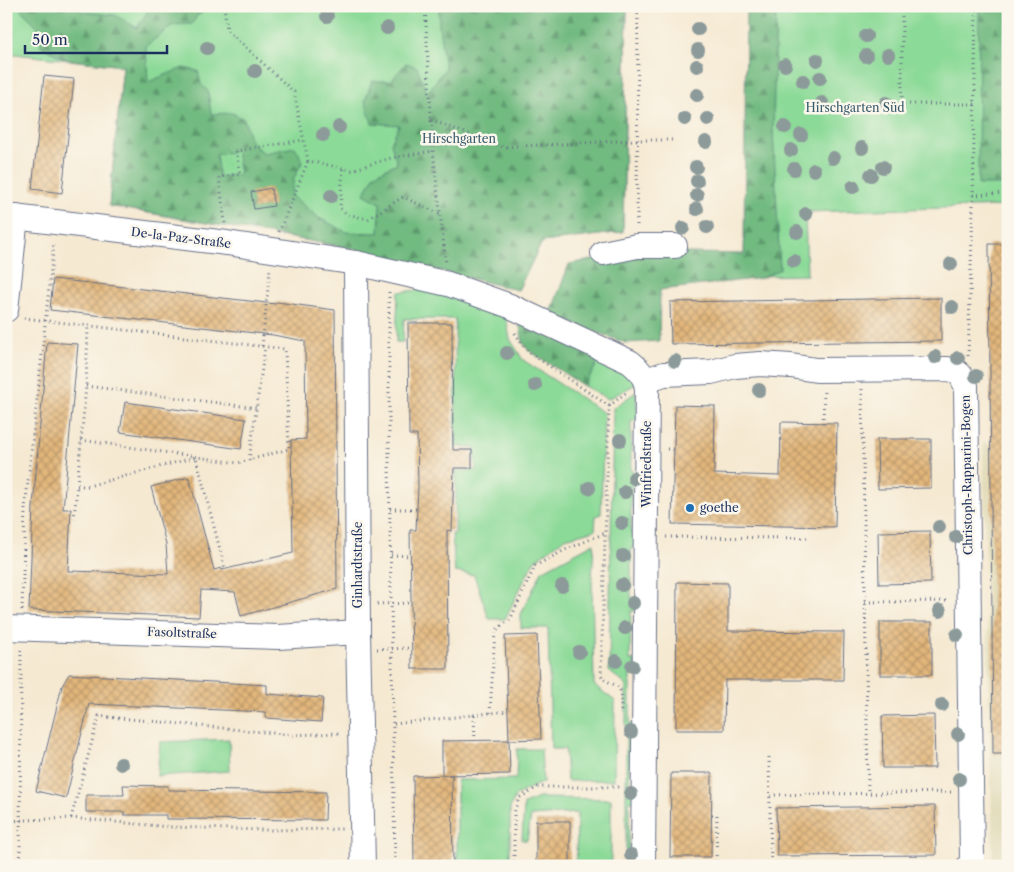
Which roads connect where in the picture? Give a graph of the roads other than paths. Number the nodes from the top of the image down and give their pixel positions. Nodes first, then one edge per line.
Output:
1 (11, 216) edge
2 (675, 246) dead end
3 (603, 253) dead end
4 (356, 263) junction
5 (13, 313) edge
6 (646, 380) junction
7 (14, 628) edge
8 (358, 632) junction
9 (363, 866) edge
10 (643, 866) edge
11 (969, 866) edge

1 - 4 street, De-la-Paz-Straße
1 - 5 street
2 - 3 street
4 - 6 street
4 - 8 street, Ginhardtstraße
6 - 10 street, Winfriedstraße
6 - 11 street, Christoph-Rapparini-Bogen
7 - 8 street, Fasoltstraße
8 - 9 street, Ginhardtstraße

